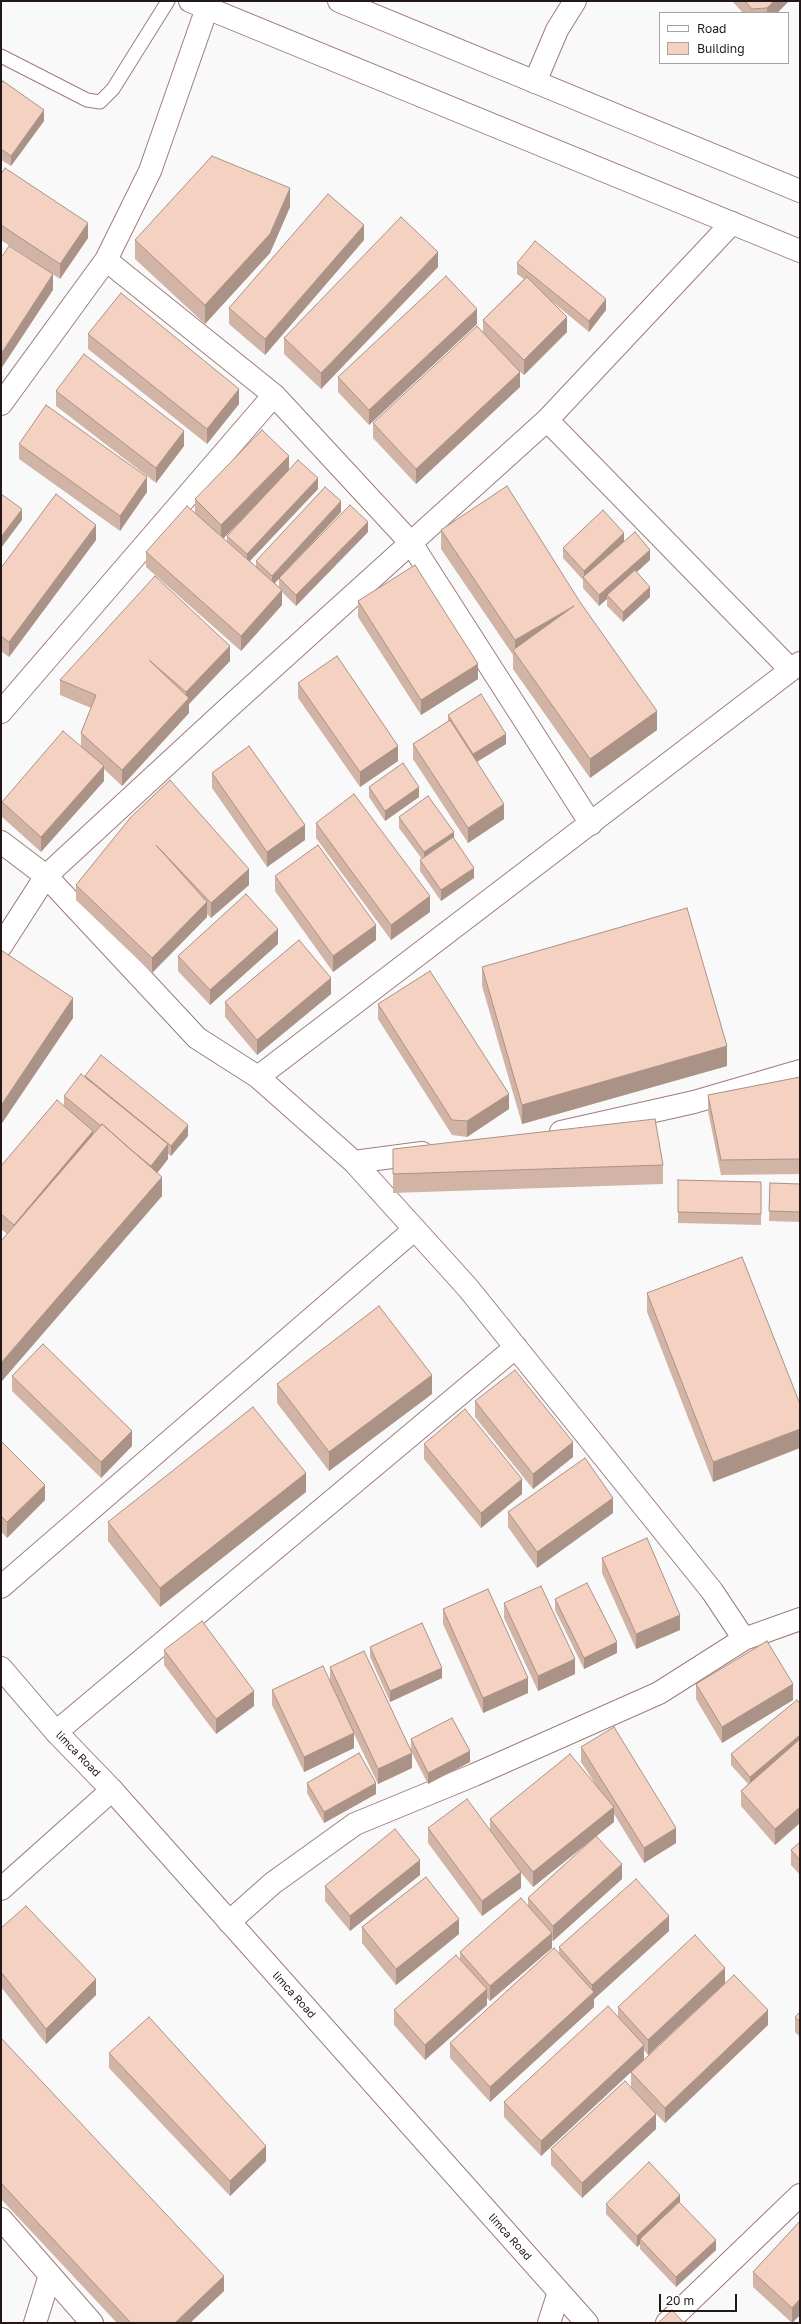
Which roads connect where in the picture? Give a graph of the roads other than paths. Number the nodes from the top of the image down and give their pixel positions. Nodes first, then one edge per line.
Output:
1 (168, 1) edge
2 (575, 1) edge
3 (344, 2) edge
4 (198, 5) edge
5 (1, 56) edge
6 (535, 82) junction
7 (800, 191) edge
8 (732, 223) junction
9 (800, 251) edge
10 (106, 260) junction
11 (274, 395) junction
12 (1, 404) edge
13 (547, 420) junction
14 (411, 543) junction
15 (796, 666) edge
16 (1, 712) edge
17 (591, 824) junction
18 (1, 842) edge
19 (46, 876) junction
20 (1, 946) edge
21 (800, 1071) edge
22 (258, 1077) junction
23 (545, 1136) edge
24 (446, 1150) edge
25 (354, 1162) junction
26 (415, 1229) junction
27 (516, 1347) junction
28 (1, 1587) edge
29 (800, 1619) edge
30 (744, 1639) junction
31 (1, 1668) edge
32 (56, 1732) junction
33 (112, 1790) junction
34 (1, 1889) edge
35 (229, 1922) junction
36 (800, 2195) edge
37 (1, 2219) edge
38 (50, 2275) junction
39 (559, 2292) junction
40 (35, 2323) edge
41 (92, 2323) edge
42 (549, 2323) edge
43 (587, 2323) edge
44 (667, 2323) edge

1 - 5 lane
2 - 6 main road
3 - 6 main road
4 - 8 main road
4 - 10 main road
6 - 7 main road
8 - 9 main road
8 - 13 main road
10 - 11 main road
10 - 12 main road
11 - 14 main road
11 - 16 main road
13 - 14 main road
13 - 15 main road
14 - 17 main road
14 - 19 main road
15 - 17 main road
17 - 22 main road
18 - 19 main road
19 - 20 main road
19 - 22 main road
21 - 23 main road
22 - 25 main road
24 - 25 main road
25 - 26 main road
26 - 27 main road
26 - 28 main road
27 - 30 main road
27 - 32 main road
29 - 30 main road
30 - 35 main road
31 - 32 main road, limca Road
32 - 33 main road, limca Road
33 - 34 main road
33 - 35 main road, limca Road
35 - 39 main road, limca Road
36 - 44 main road
37 - 38 main road
38 - 40 main road
38 - 41 main road
39 - 42 main road
39 - 43 main road, limca Road

